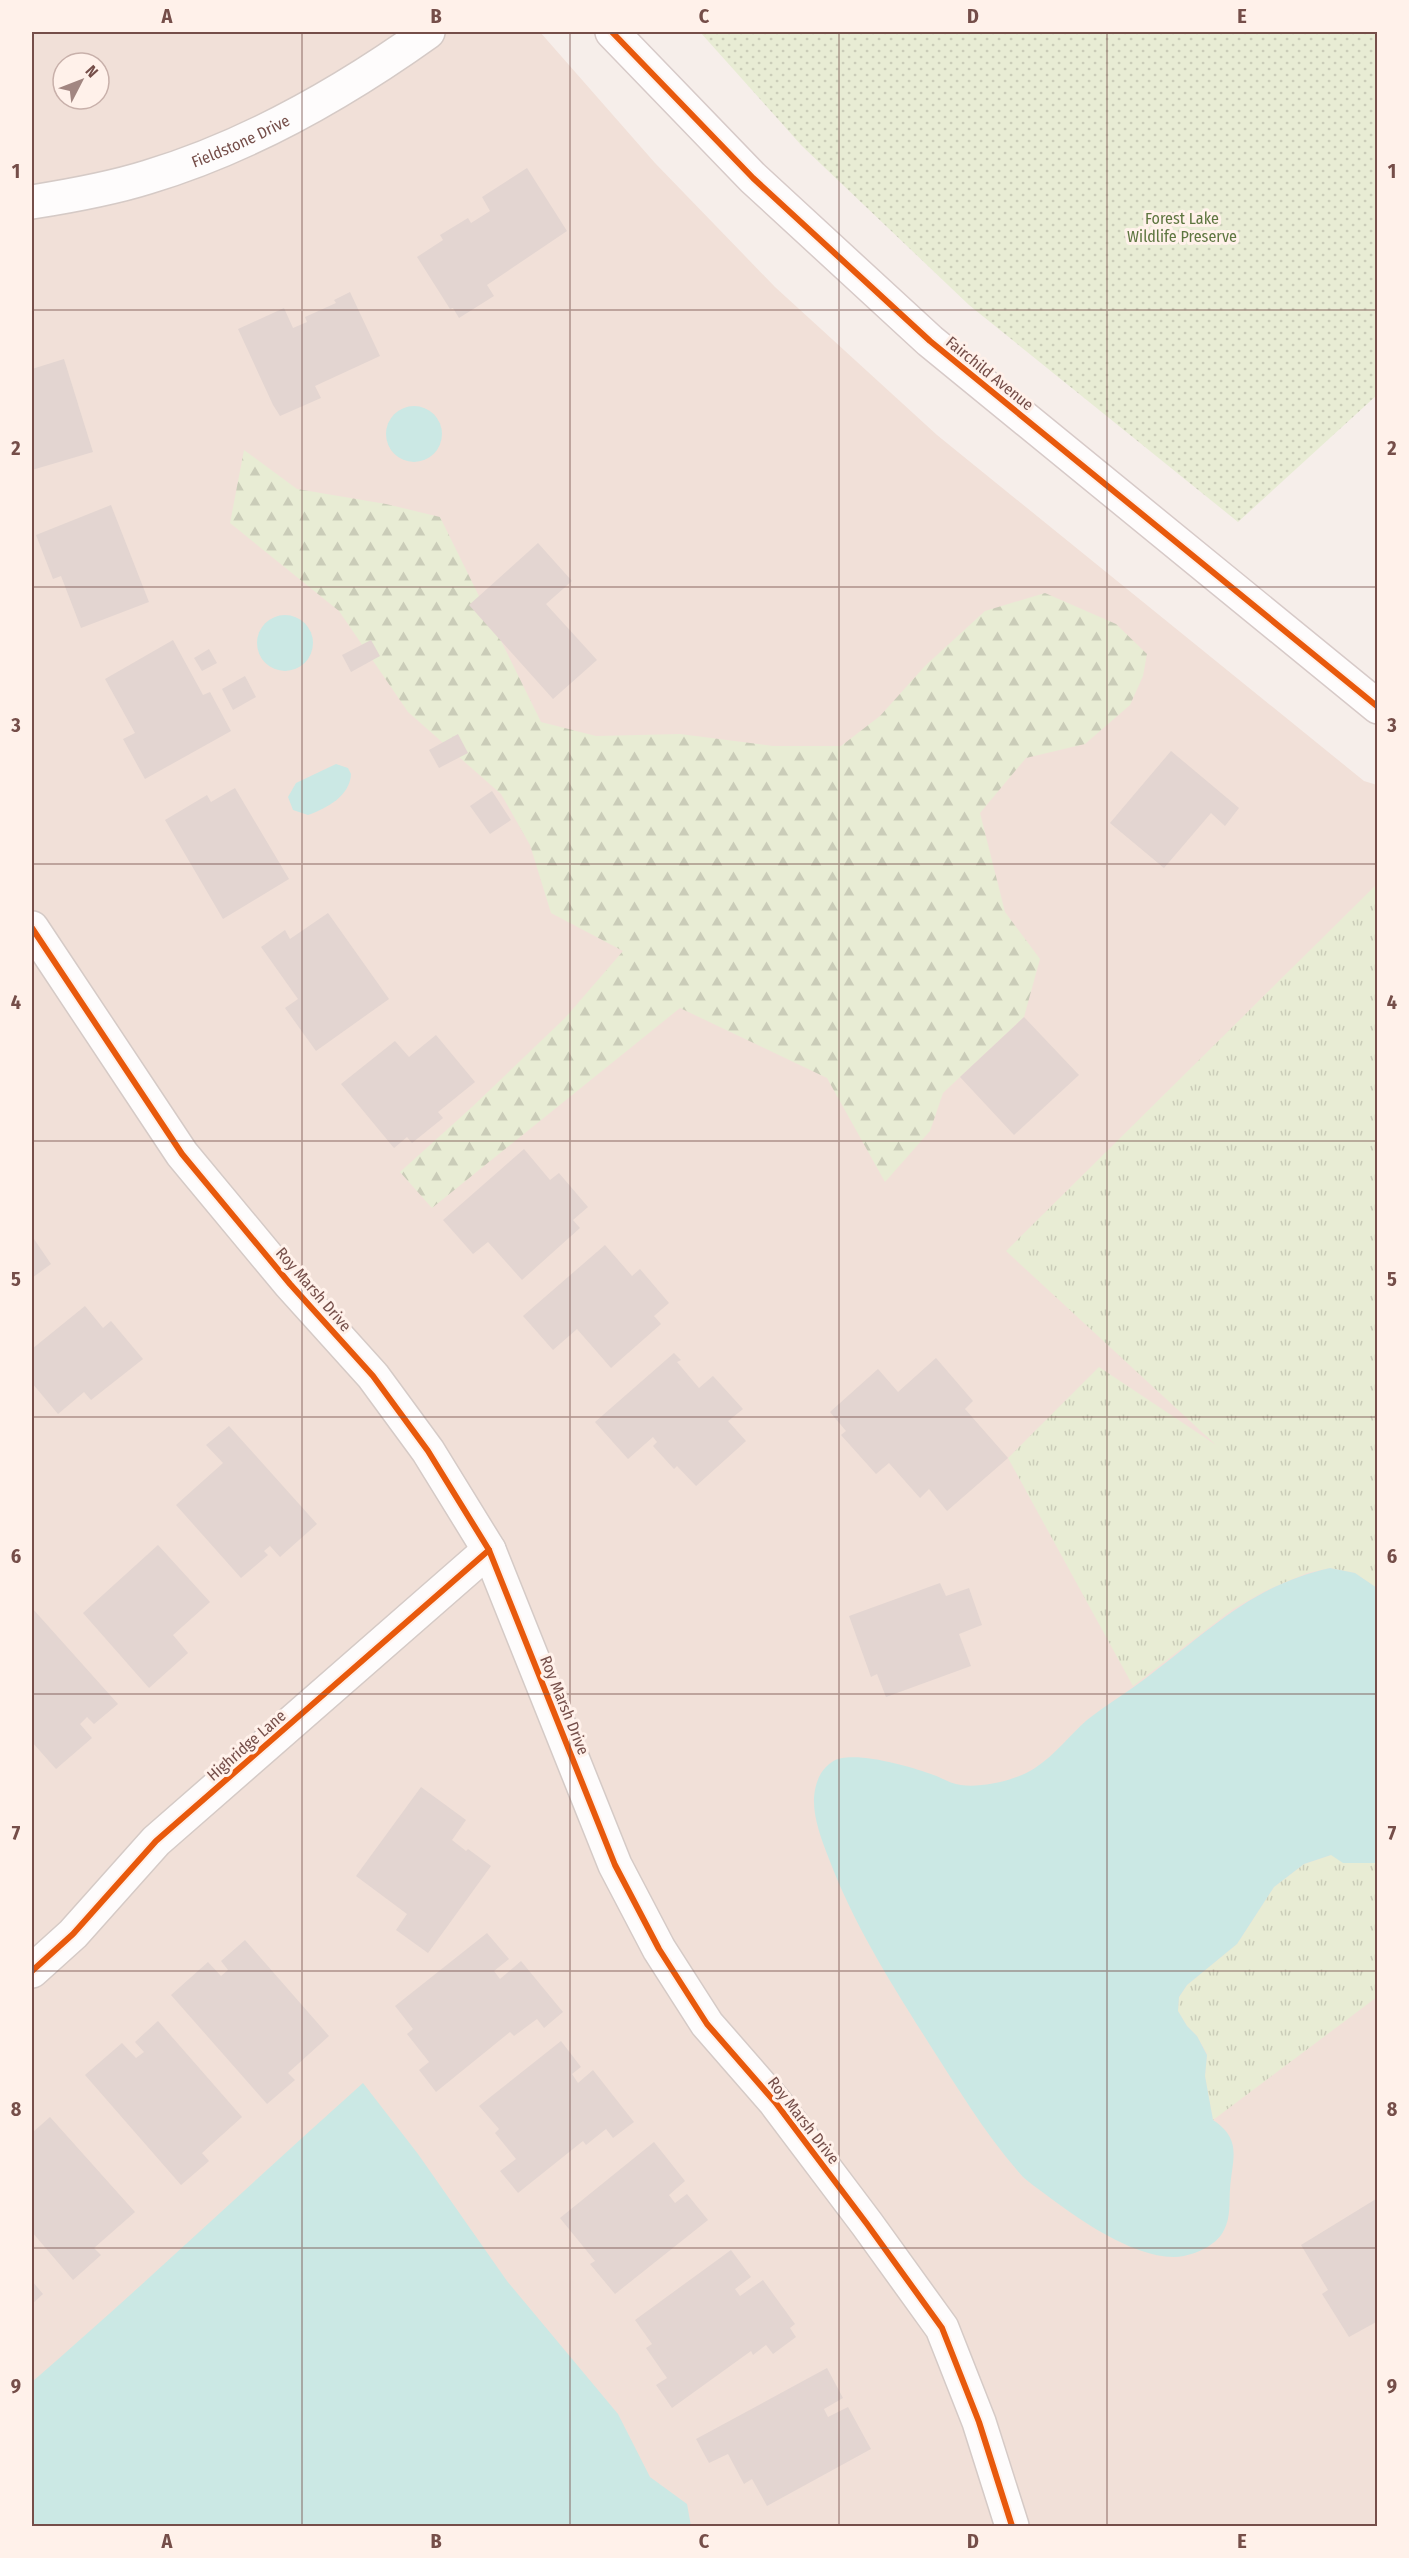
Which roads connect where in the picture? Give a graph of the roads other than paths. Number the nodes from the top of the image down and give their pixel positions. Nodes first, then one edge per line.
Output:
1 (428, 32) edge
2 (612, 32) edge
3 (32, 202) edge
4 (1377, 707) edge
5 (32, 928) edge
6 (489, 1550) junction
7 (32, 1971) edge
8 (1012, 2526) edge

1 - 3 street, Fieldstone Drive
2 - 4 street, Fairchild Avenue
5 - 6 street, Roy Marsh Drive
6 - 7 street, Highridge Lane
6 - 8 street, Roy Marsh Drive

